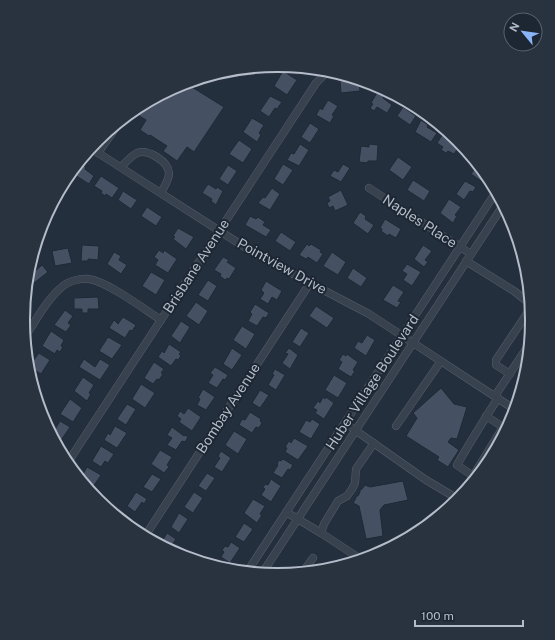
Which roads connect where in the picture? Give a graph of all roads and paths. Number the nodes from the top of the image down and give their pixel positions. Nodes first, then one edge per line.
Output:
1 (322, 77) edge
2 (96, 152) edge
3 (120, 167) junction
4 (369, 188) dead end
5 (161, 193) junction
6 (493, 197) edge
7 (499, 211) edge
8 (219, 231) junction
9 (460, 247) junction
10 (471, 254) junction
11 (466, 261) junction
12 (310, 283) junction
13 (524, 299) edge
14 (525, 316) edge
15 (161, 320) junction
16 (31, 329) edge
17 (402, 336) junction
18 (412, 342) junction
19 (523, 354) edge
20 (441, 361) junction
21 (510, 374) junction
22 (497, 397) junction
23 (510, 406) edge
24 (486, 416) junction
25 (345, 423) junction
26 (396, 426) dead end
27 (501, 426) edge
28 (355, 430) junction
29 (374, 443) junction
30 (71, 457) edge
31 (471, 475) edge
32 (452, 496) edge
33 (286, 512) junction
34 (297, 519) junction
35 (148, 531) edge
36 (321, 533) junction
37 (355, 555) edge
38 (313, 558) dead end
39 (308, 565) edge
40 (252, 566) edge
41 (266, 567) edge

1 - 8 street, Brisbane Avenue
2 - 3 street, Pointview Drive
3 - 5 street, Pointview Drive
3 - 5 street
4 - 9 street, Naples Place
5 - 8 street, Pointview Drive
6 - 9 street, Huber Village Boulevard
7 - 10 street, Huber Village Boulevard
8 - 12 street, Pointview Drive
8 - 15 street, Brisbane Avenue
9 - 10 street, Naples Place
9 - 17 street, Huber Village Boulevard
10 - 11 street, Huber Village Boulevard
11 - 13 street
11 - 18 street, Huber Village Boulevard
12 - 17 street, Pointview Drive
12 - 35 street, Bombay Avenue
14 - 21 street
15 - 16 street
15 - 30 street, Brisbane Avenue
17 - 18 street, Pointview Drive
17 - 25 street, Huber Village Boulevard
18 - 20 street, Pointview Drive
18 - 28 street, Huber Village Boulevard
19 - 21 street
20 - 22 street, Pointview Drive
20 - 26 street
21 - 22 street
22 - 23 street, Pointview Drive
22 - 24 street
24 - 27 street
24 - 31 street
25 - 28 street
25 - 33 street, Huber Village Boulevard
28 - 29 street
28 - 34 street, Huber Village Boulevard
29 - 32 street
29 - 36 street
33 - 34 street
33 - 40 street, Huber Village Boulevard
34 - 36 street
34 - 41 street, Huber Village Boulevard
36 - 37 street
38 - 39 street

